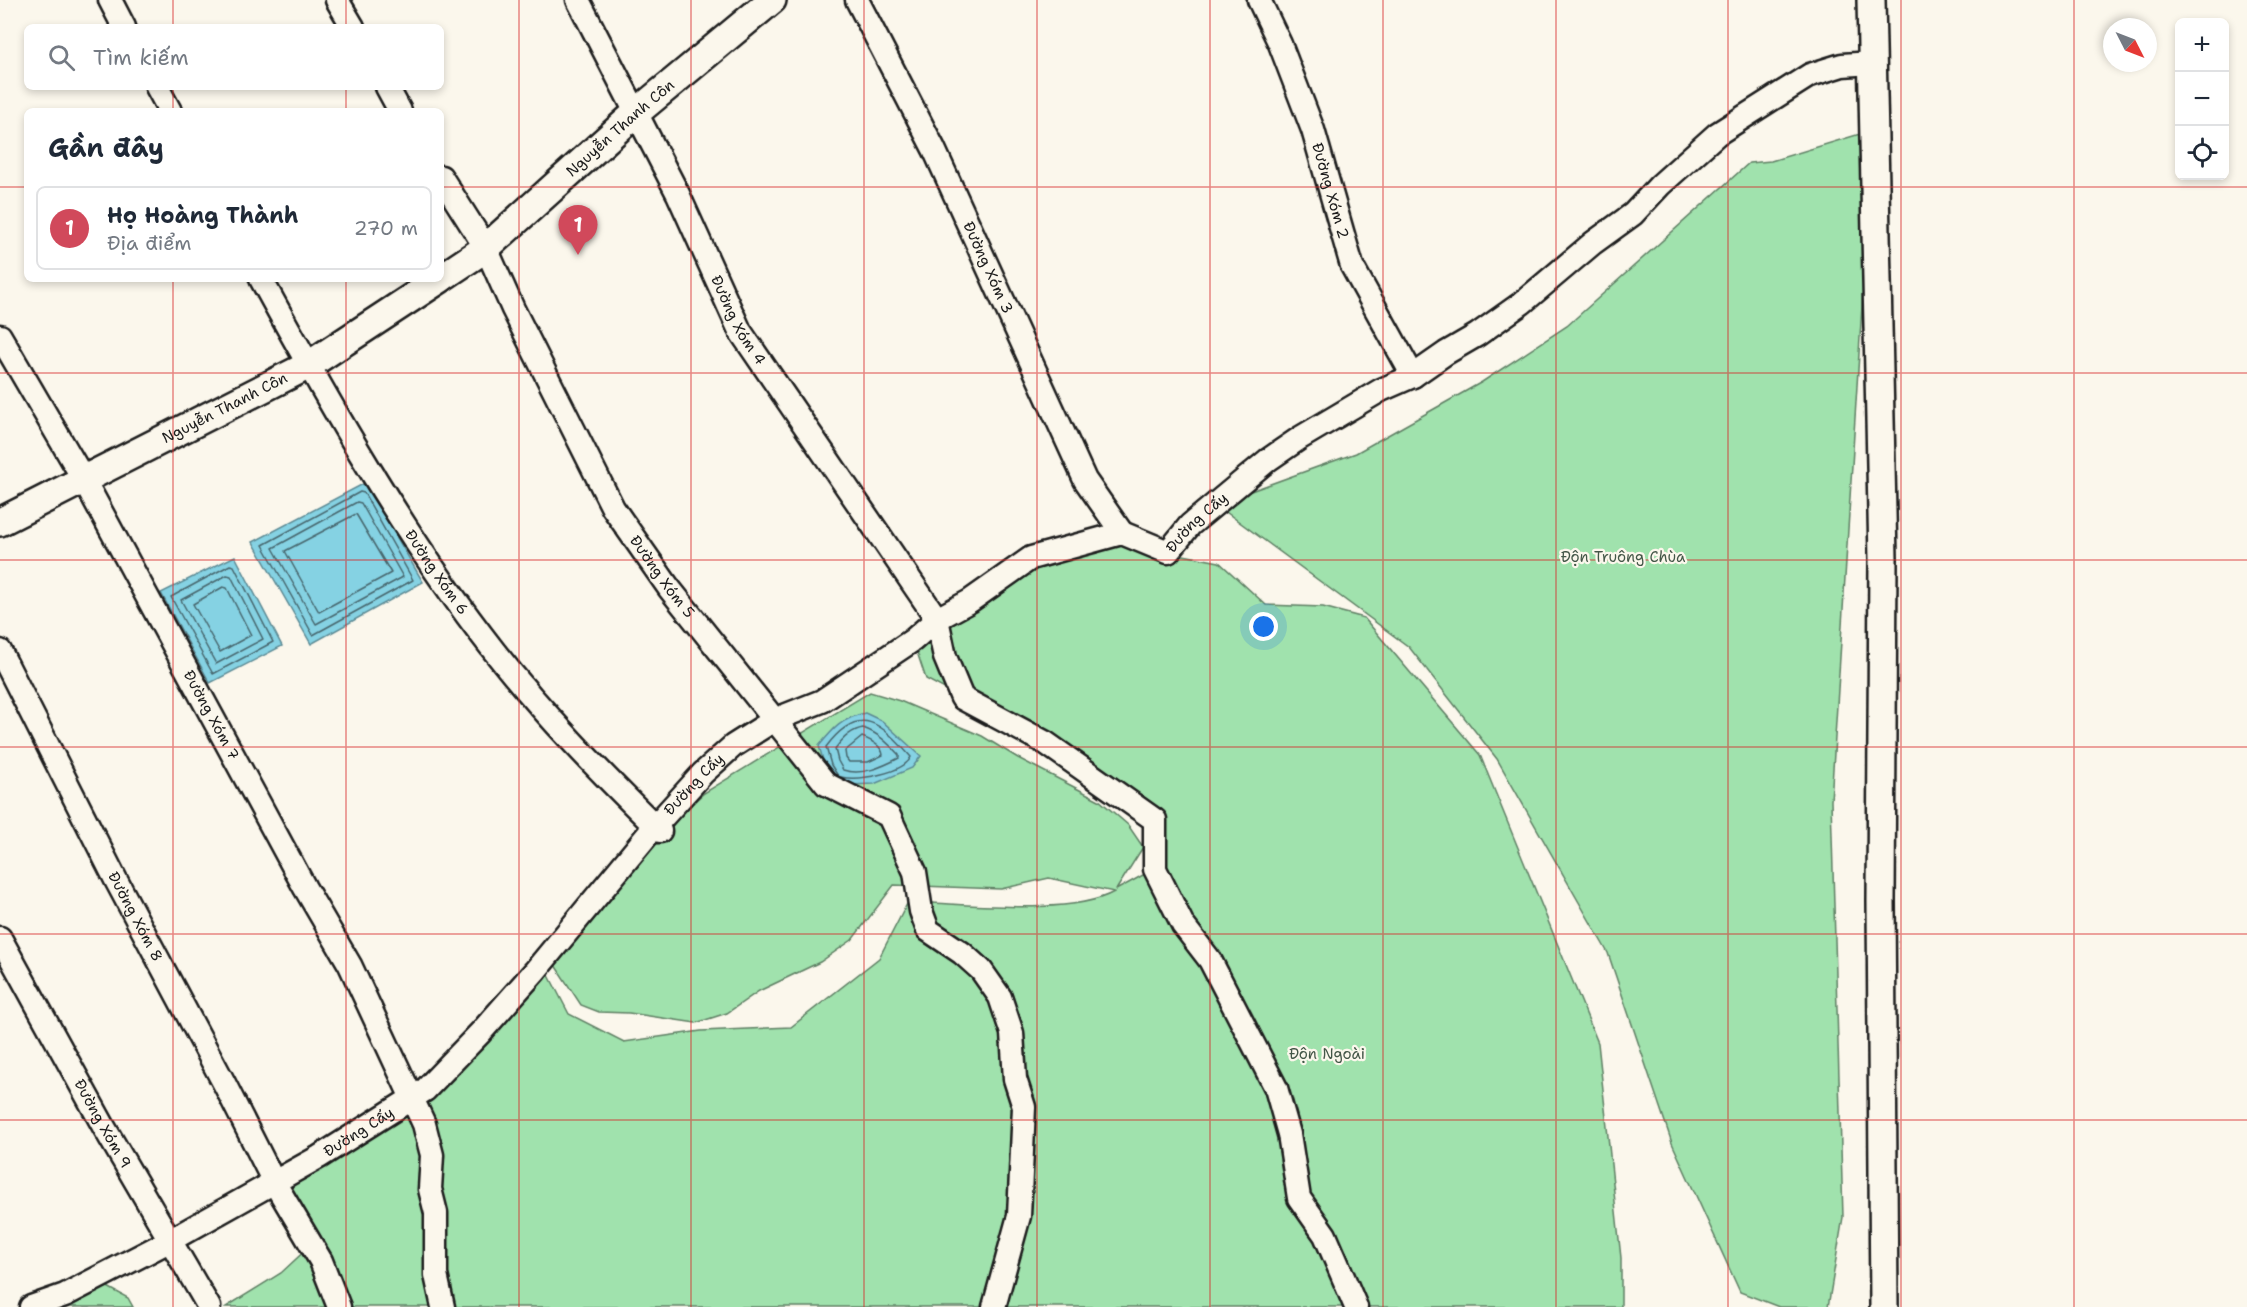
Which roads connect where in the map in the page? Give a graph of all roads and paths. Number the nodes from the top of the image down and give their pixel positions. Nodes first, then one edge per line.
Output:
1 (110, 0) edge
2 (337, 0) edge
3 (578, 0) edge
4 (772, 0) edge
5 (856, 0) edge
6 (1259, 0) edge
7 (1871, 0) edge
8 (122, 24) edge
9 (351, 24) edge
10 (1872, 63) junction
11 (159, 90) edge
12 (389, 90) edge
13 (168, 108) edge
14 (398, 108) edge
15 (637, 112) junction
16 (444, 182) edge
17 (486, 248) junction
18 (444, 276) edge
19 (263, 282) edge
20 (435, 282) edge
21 (0, 336) edge
22 (309, 365) junction
23 (1413, 375) junction
24 (84, 480) junction
25 (0, 522) edge
26 (1122, 533) junction
27 (937, 619) junction
28 (0, 651) edge
29 (774, 720) junction
30 (658, 829) junction
31 (0, 938) edge
32 (412, 1097) junction
33 (274, 1182) junction
34 (170, 1241) junction
35 (31, 1307) edge
36 (209, 1307) edge
37 (339, 1307) edge
38 (443, 1307) edge
39 (994, 1307) edge
40 (1356, 1307) edge
41 (1884, 1307) edge

1 - 8 street
2 - 9 street
3 - 15 street, Đường Xóm 4
4 - 15 street, Nguyễn Thanh Côn
5 - 26 street, Đường Xóm 3
6 - 23 street, Đường Xóm 2
7 - 10 street
10 - 23 street
10 - 41 street
11 - 13 street
12 - 14 street
15 - 17 street, Nguyễn Thanh Côn
15 - 27 street, Đường Xóm 4
16 - 17 street, Đường Xóm 5
17 - 18 street, Nguyễn Thanh Côn
17 - 29 street, Đường Xóm 5
19 - 22 street, Đường Xóm 6
20 - 22 street, Nguyễn Thanh Côn
21 - 24 street, Đường Xóm 7
22 - 24 street, Nguyễn Thanh Côn
22 - 30 street, Đường Xóm 6
23 - 26 street, Đường Cấy
24 - 25 street, Nguyễn Thanh Côn
24 - 32 street, Đường Xóm 7
26 - 27 street, Đường Cấy
27 - 29 street, Đường Cấy
27 - 40 street
28 - 33 street, Đường Xóm 8
29 - 30 street, Đường Cấy
29 - 39 street, Đường Xóm 5
30 - 32 street, Đường Cấy
31 - 34 street, Đường Xóm 9
32 - 33 street, Đường Cấy
32 - 38 street, Đường Xóm 7
33 - 34 street, Đường Cấy
33 - 37 street, Đường Xóm 8
34 - 35 street, Đường Cấy
34 - 36 street, Đường Xóm 9

